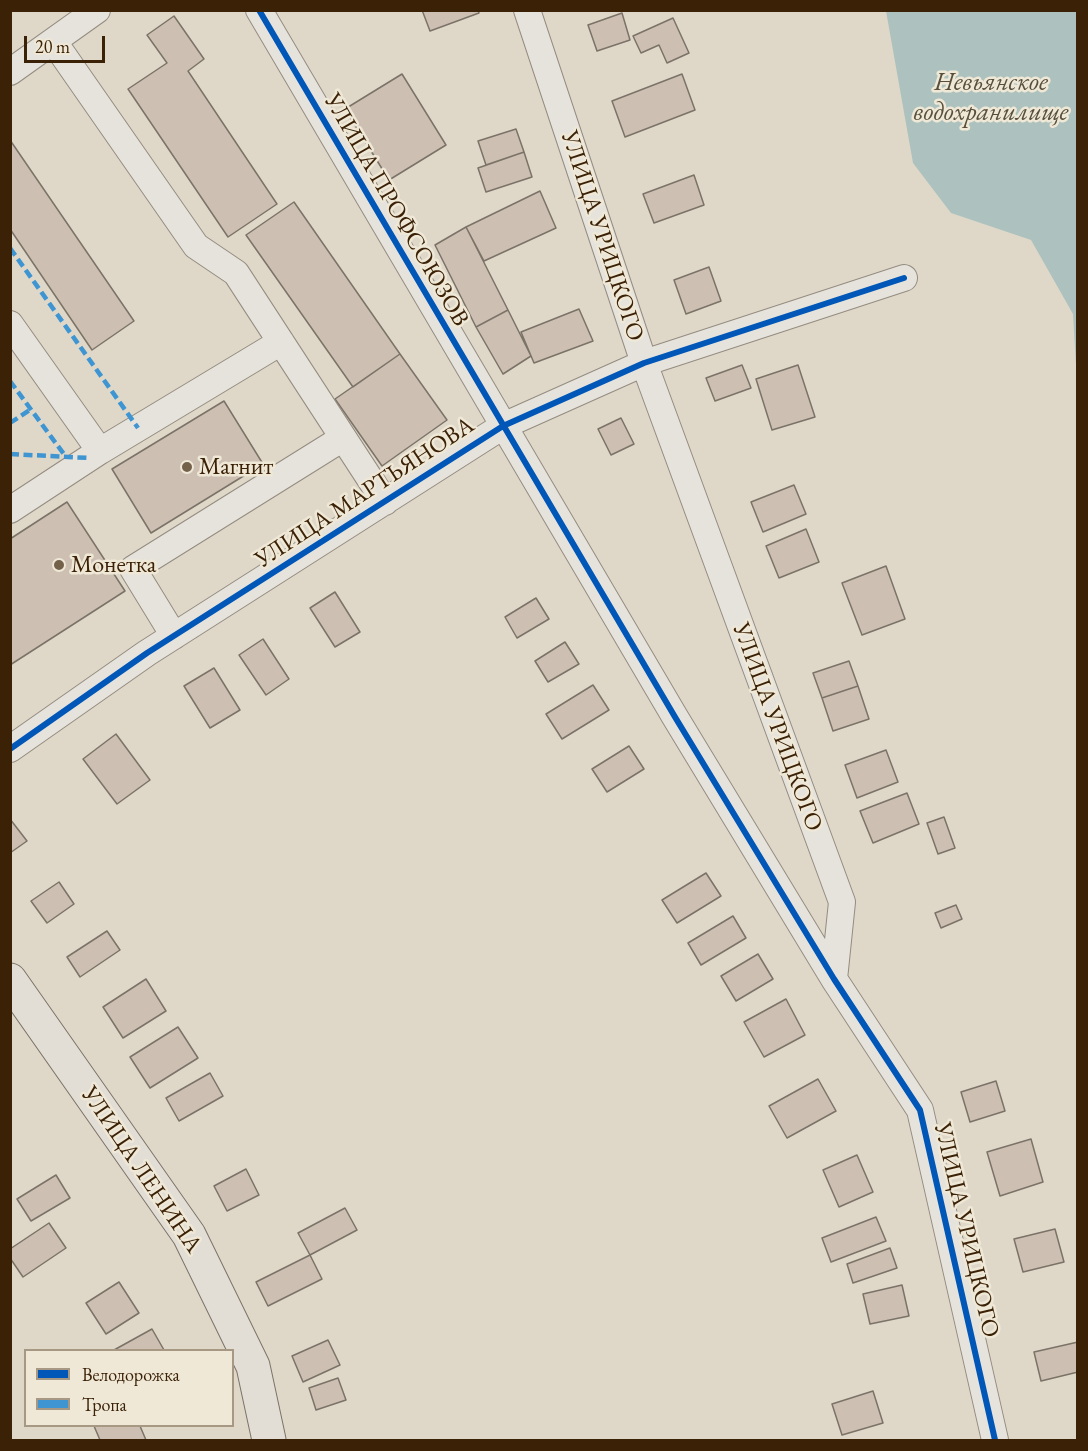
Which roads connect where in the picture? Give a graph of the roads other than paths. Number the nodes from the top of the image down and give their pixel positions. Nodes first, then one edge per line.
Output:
1 (97, 10) edge
2 (259, 10) edge
3 (527, 10) edge
4 (62, 27) edge
5 (10, 72) edge
6 (904, 278) dead end
7 (10, 324) edge
8 (281, 342) junction
9 (644, 363) junction
10 (503, 426) junction
11 (343, 438) junction
12 (100, 451) junction
13 (385, 502) junction
14 (10, 510) edge
15 (174, 636) junction
16 (10, 749) edge
17 (834, 979) junction
18 (10, 980) edge
19 (269, 1440) edge
20 (995, 1440) edge

1 - 4 street
2 - 10 street, УЛИЦА ПРОФСОЮЗОВ
3 - 9 street, УЛИЦА УРИЦКОГО
4 - 5 street
4 - 8 street
6 - 9 street, УЛИЦА МАРТЬЯНОВА
7 - 12 street
8 - 11 street
8 - 12 street
9 - 10 street, УЛИЦА МАРТЬЯНОВА
9 - 17 street, УЛИЦА УРИЦКОГО
10 - 13 street, УЛИЦА МАРТЬЯНОВА
10 - 17 street, УЛИЦА ПРОФСОЮЗОВ
11 - 13 street
11 - 15 street
12 - 14 street
13 - 15 street, УЛИЦА МАРТЬЯНОВА
15 - 16 street, УЛИЦА МАРТЬЯНОВА
17 - 20 street, УЛИЦА УРИЦКОГО
18 - 19 main road, УЛИЦА ЛЕНИНА

